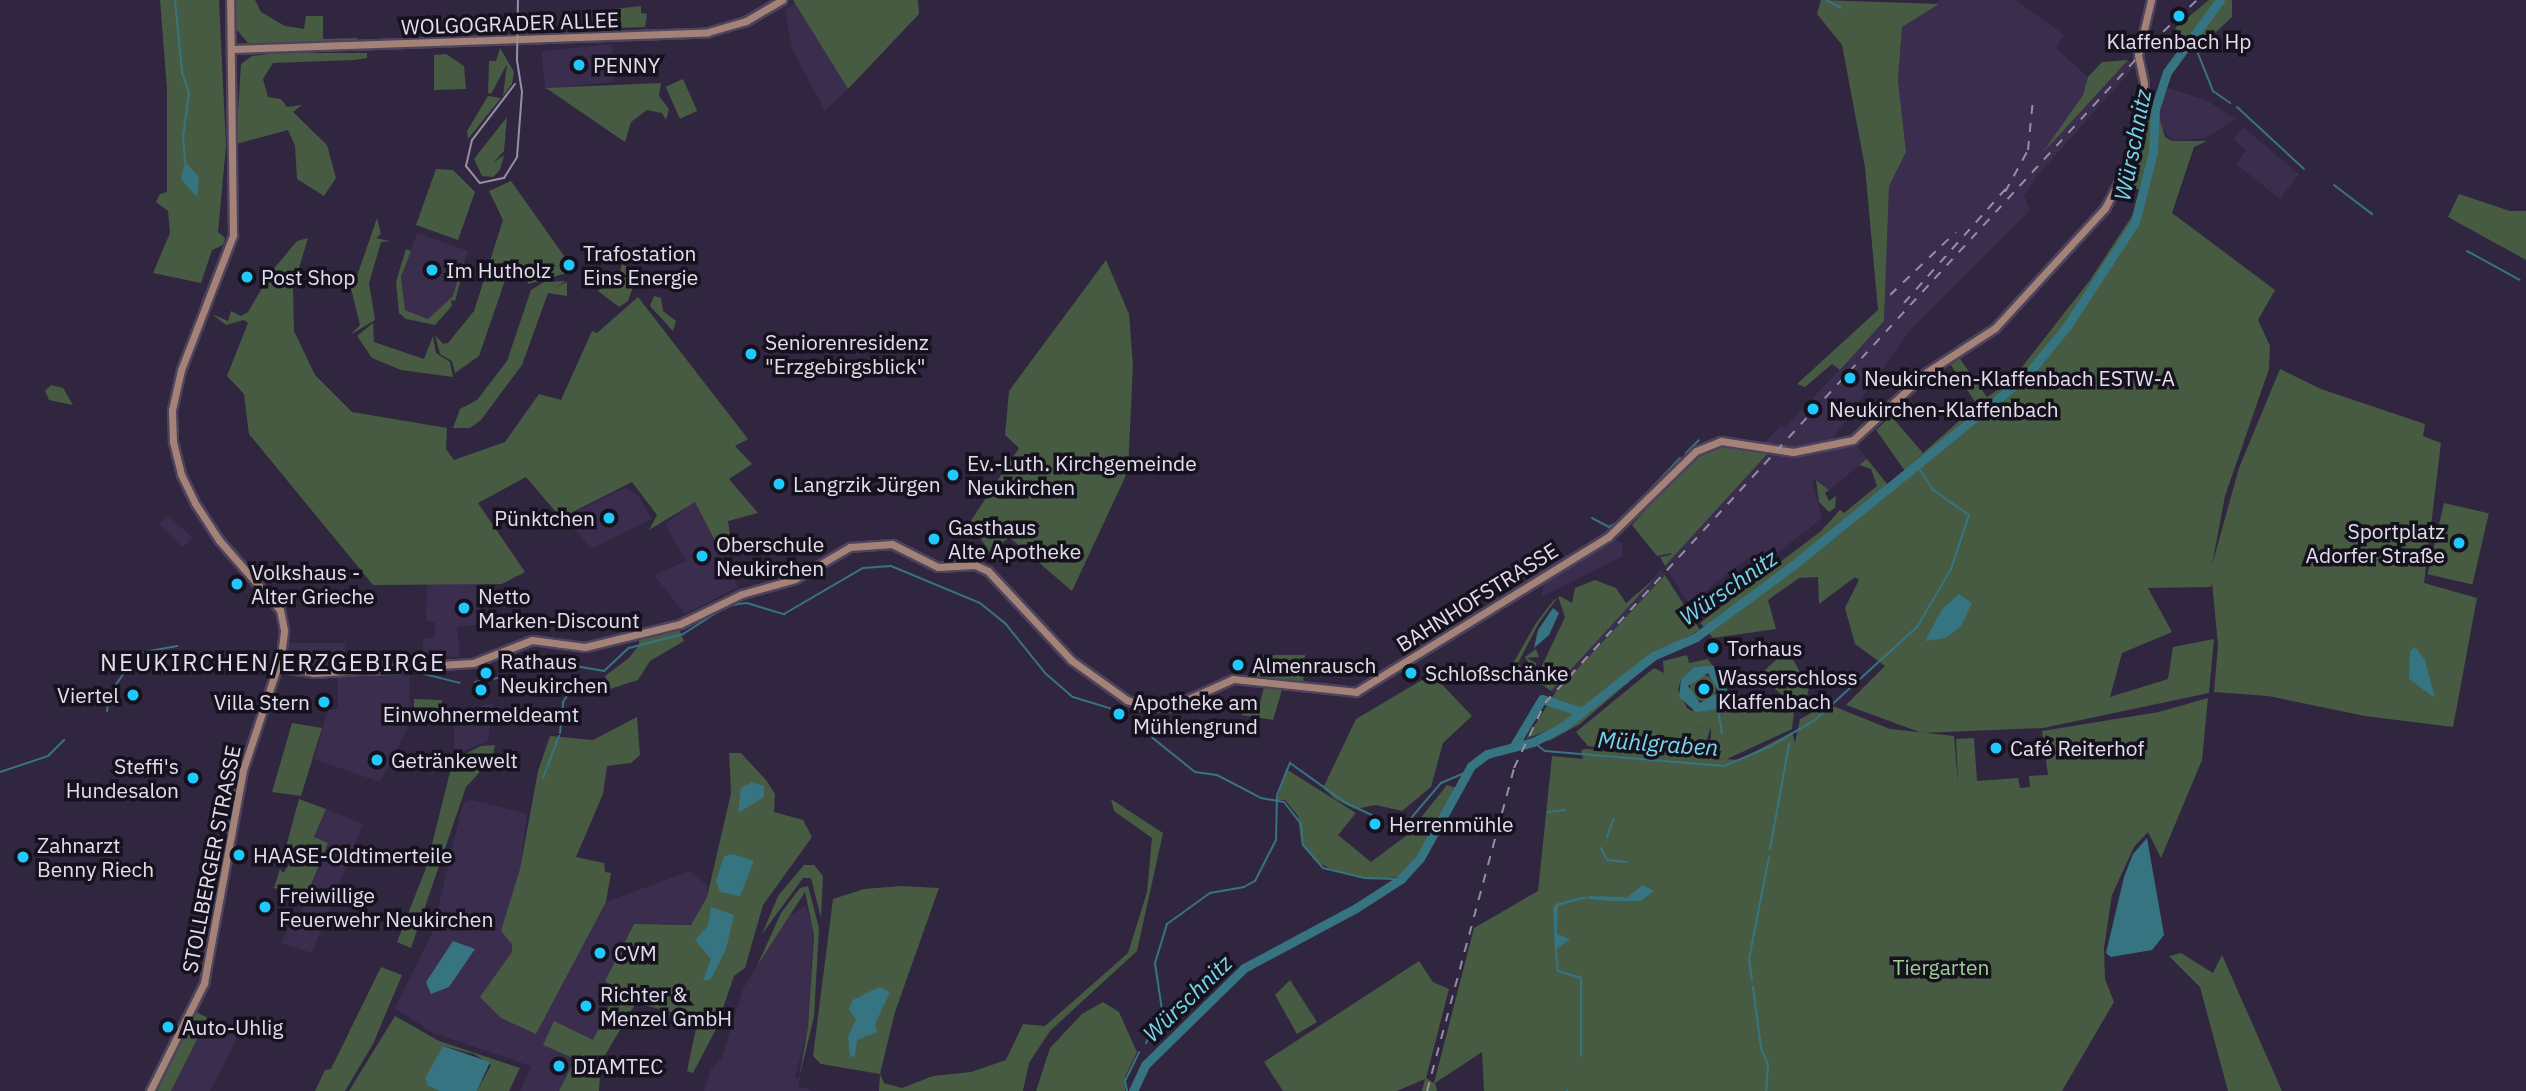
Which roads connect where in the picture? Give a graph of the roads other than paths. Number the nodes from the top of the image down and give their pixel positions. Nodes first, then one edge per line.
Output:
1 (230, 0) edge
2 (782, 0) edge
3 (2151, 0) edge
4 (232, 49) junction
5 (277, 667) junction
6 (150, 1091) edge

1 - 4 main road
2 - 4 main road, WOLGOGRADER ALLEE
3 - 5 main road, BAHNHOFSTRASSE
4 - 5 main road, STOLLBERGER STRASSE
5 - 6 main road, STOLLBERGER STRASSE

